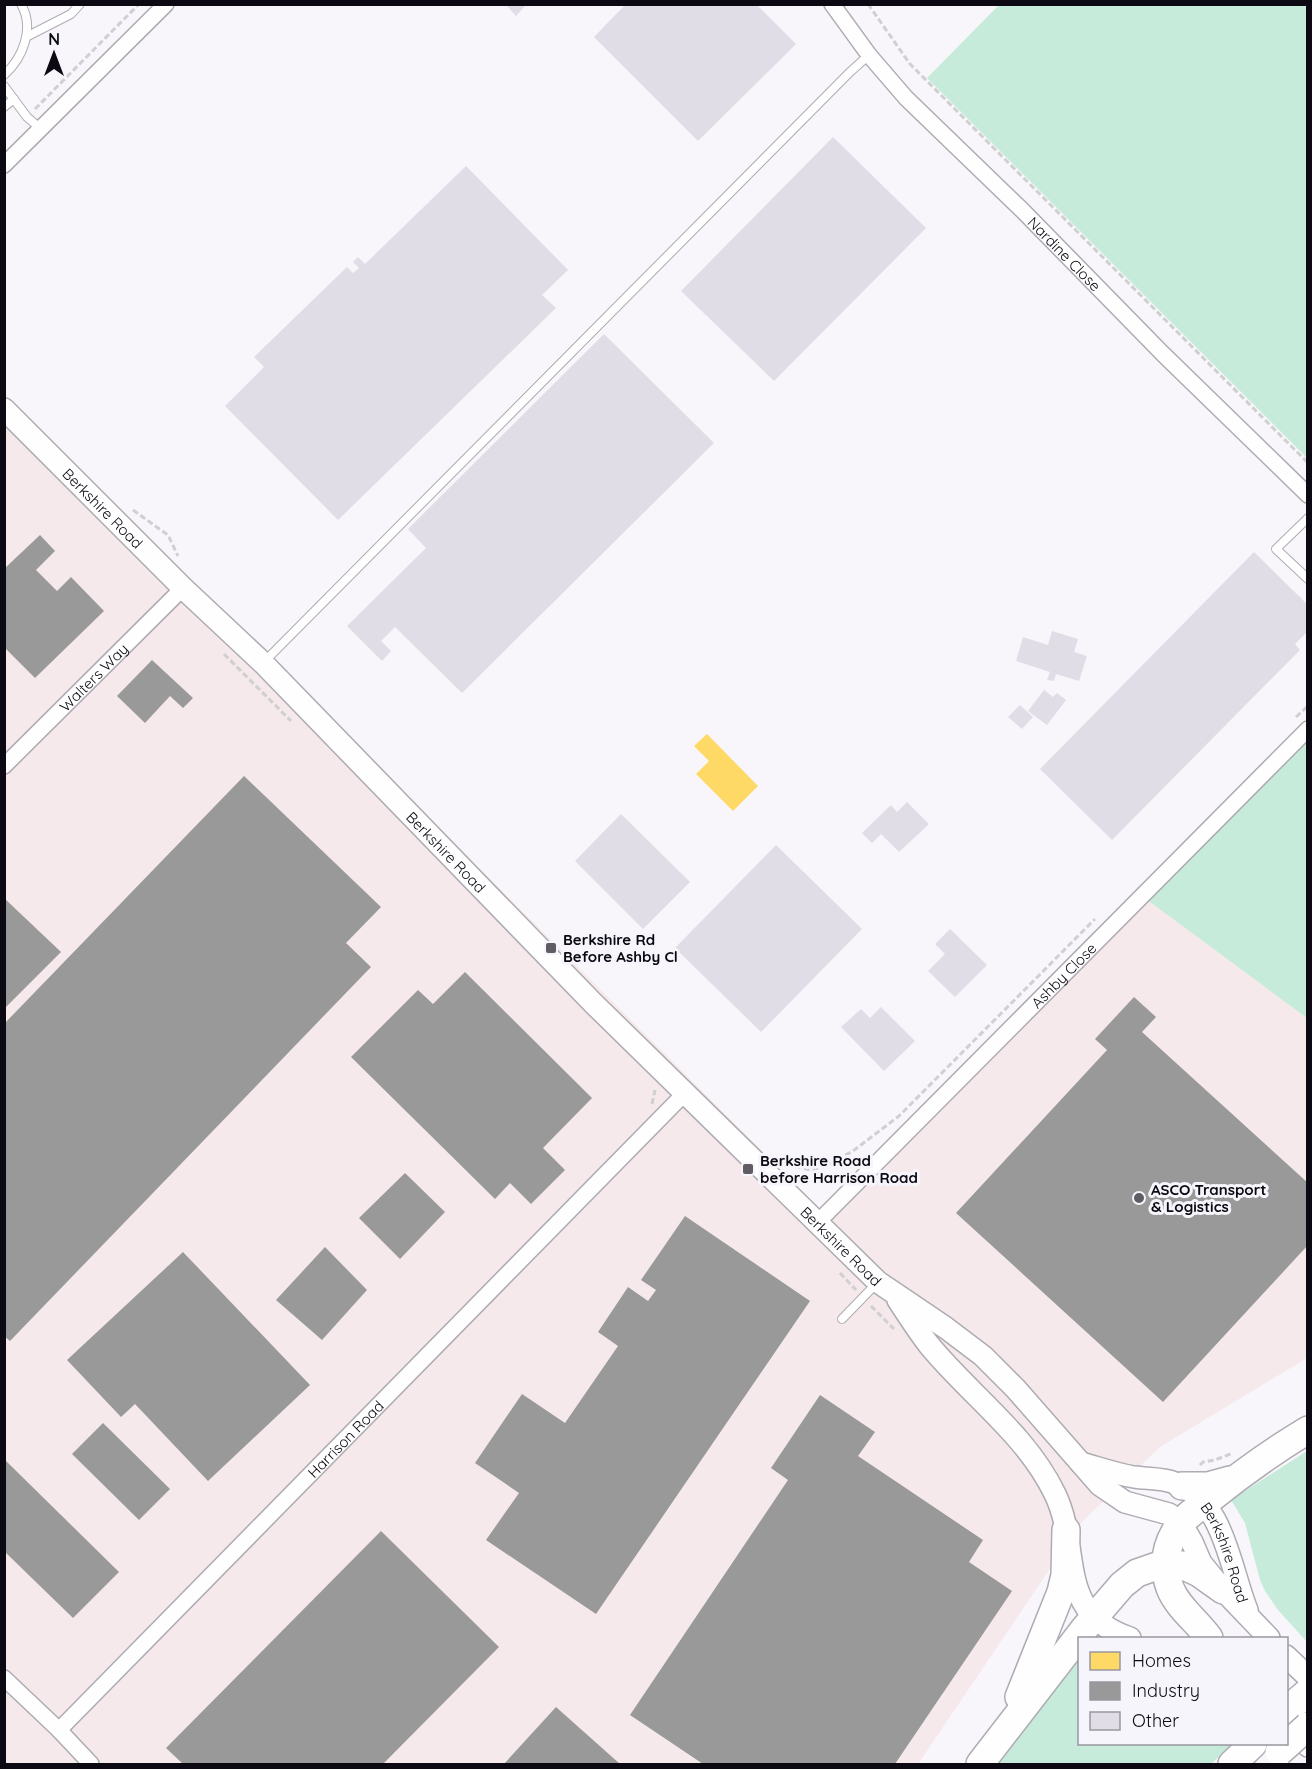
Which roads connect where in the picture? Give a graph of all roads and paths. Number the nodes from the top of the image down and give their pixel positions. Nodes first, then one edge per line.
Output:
1 (21, 4) edge
2 (80, 4) edge
3 (139, 4) edge
4 (166, 4) edge
5 (832, 4) edge
6 (868, 4) edge
7 (26, 37) junction
8 (869, 55) junction
9 (4, 75) edge
10 (4, 86) edge
11 (14, 99) junction
12 (4, 107) edge
13 (27, 117) junction
14 (41, 129) junction
15 (4, 165) edge
16 (4, 409) edge
17 (1308, 463) edge
18 (1308, 495) edge
19 (1308, 518) edge
20 (1308, 579) edge
21 (183, 588) junction
22 (263, 663) junction
23 (1308, 706) edge
24 (1291, 722) dead end
25 (1308, 729) edge
26 (4, 766) edge
27 (1099, 915) dead end
28 (686, 1092) junction
29 (784, 1164) dead end
30 (818, 1222) junction
31 (884, 1286) junction
32 (842, 1319) dead end
33 (884, 1320) dead end
34 (901, 1336) dead end
35 (1308, 1430) edge
36 (1080, 1463) junction
37 (1239, 1476) junction
38 (1182, 1486) junction
39 (1204, 1504) junction
40 (1181, 1523) junction
41 (1066, 1530) junction
42 (1166, 1564) junction
43 (1223, 1590) junction
44 (1094, 1618) junction
45 (1262, 1632) edge
46 (1079, 1637) edge
47 (1128, 1637) edge
48 (1208, 1637) edge
49 (1078, 1638) edge
50 (1288, 1657) edge
51 (1308, 1677) edge
52 (4, 1678) edge
53 (1308, 1692) edge
54 (1288, 1710) edge
55 (1288, 1725) edge
56 (1308, 1726) edge
57 (1006, 1728) junction
58 (59, 1730) junction
59 (1288, 1744) edge
60 (1251, 1745) edge
61 (1287, 1745) edge
62 (1308, 1746) edge
63 (1273, 1758) edge
64 (92, 1764) edge
65 (980, 1764) edge
66 (1232, 1764) edge

1 - 7 lane
2 - 7 lane
3 - 13 path
4 - 14 street
5 - 8 street, Nardine Close
6 - 17 path
7 - 9 lane
8 - 18 street, Nardine Close
8 - 22 lane
10 - 11 lane
11 - 12 lane
11 - 13 lane
13 - 14 lane
14 - 15 street
16 - 21 main road, Berkshire Road
19 - 20 lane
21 - 22 main road, Berkshire Road
21 - 26 street, Walters Way
22 - 28 main road, Berkshire Road
23 - 24 path
25 - 30 street, Ashby Close
27 - 29 path
28 - 30 main road, Berkshire Road
28 - 58 street, Harrison Road
30 - 31 main road, Berkshire Road
31 - 32 lane
31 - 36 main road, Berkshire Road
31 - 41 main road, Berkshire Road
33 - 34 path
35 - 37 highway
36 - 38 main road, Berkshire Road
36 - 40 main road, Berkshire Road
37 - 38 highway
37 - 39 highway
38 - 39 main road, Berkshire Road
39 - 40 highway
39 - 45 main road, Berkshire Road
40 - 42 highway
40 - 43 main road, Berkshire Road
41 - 44 main road, Berkshire Road
41 - 57 highway
42 - 43 highway
42 - 44 highway
42 - 48 highway
43 - 45 main road, Berkshire Road
44 - 46 highway
44 - 47 main road, Berkshire Road
49 - 57 highway
50 - 51 main road
52 - 58 street
53 - 54 highway
55 - 62 main road
56 - 59 highway, bridge
57 - 65 highway
58 - 64 street
60 - 66 highway
61 - 63 highway, bridge

